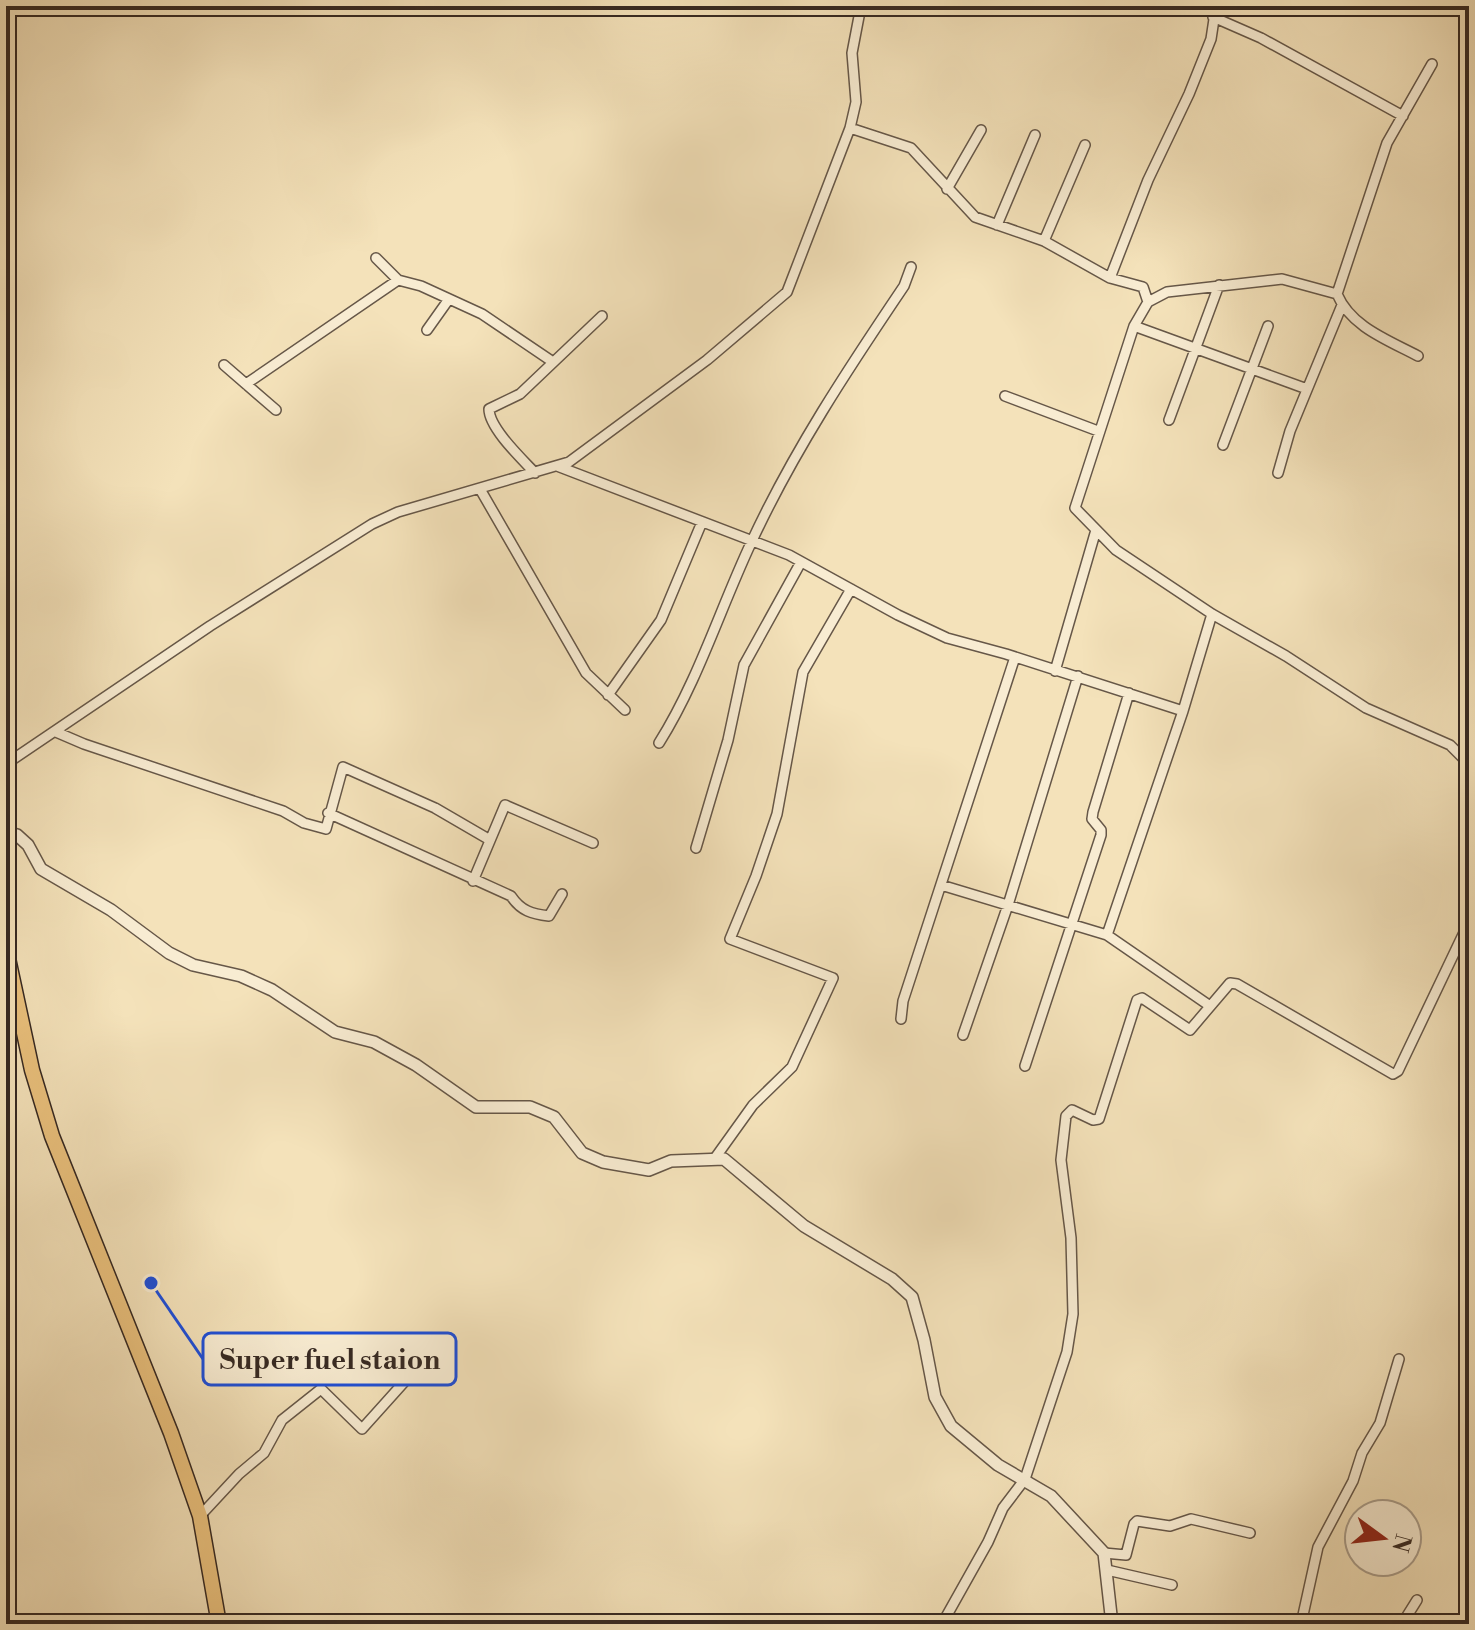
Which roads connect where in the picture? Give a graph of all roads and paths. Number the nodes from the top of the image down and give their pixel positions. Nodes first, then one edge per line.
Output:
1 (861, 6) edge
2 (1216, 6) edge
3 (1213, 17) junction
4 (1432, 64) dead end
5 (1403, 116) junction
6 (850, 128) junction
7 (981, 130) dead end
8 (1035, 135) dead end
9 (1085, 145) dead end
10 (947, 189) junction
11 (997, 225) junction
12 (1044, 241) junction
13 (376, 258) dead end
14 (911, 267) dead end
15 (1110, 278) junction
16 (398, 280) junction
17 (1219, 285) junction
18 (1337, 294) junction
19 (449, 299) junction
20 (1148, 302) junction
21 (1342, 305) junction
22 (602, 316) dead end
23 (1134, 326) junction
24 (1268, 326) dead end
25 (427, 330) dead end
26 (1195, 348) junction
27 (1418, 356) dead end
28 (553, 362) junction
29 (224, 365) dead end
30 (1251, 369) junction
31 (246, 384) junction
32 (1307, 389) junction
33 (1005, 396) dead end
34 (276, 410) dead end
35 (1169, 420) dead end
36 (1098, 431) junction
37 (1223, 445) dead end
38 (557, 466) junction
39 (535, 473) junction
40 (1278, 473) dead end
41 (480, 489) junction
42 (702, 522) junction
43 (1096, 530) junction
44 (752, 541) junction
45 (801, 562) junction
46 (851, 589) junction
47 (1212, 614) junction
48 (1015, 657) junction
49 (1055, 671) junction
50 (1078, 676) junction
51 (1129, 693) junction
52 (608, 695) junction
53 (625, 710) dead end
54 (1183, 711) junction
55 (56, 732) junction
56 (659, 743) dead end
57 (6, 764) edge
58 (1469, 764) edge
59 (328, 813) junction
60 (6, 832) edge
61 (490, 840) junction
62 (593, 843) dead end
63 (696, 848) dead end
64 (473, 881) junction
65 (941, 885) junction
66 (562, 894) dead end
67 (1008, 905) junction
68 (1469, 922) edge
69 (1072, 925) junction
70 (1107, 935) junction
71 (6, 949) edge
72 (1210, 1006) junction
73 (901, 1019) dead end
74 (963, 1035) dead end
75 (1025, 1066) dead end
76 (715, 1158) junction
77 (1399, 1359) dead end
78 (415, 1370) dead end
79 (1025, 1479) junction
80 (200, 1516) junction
81 (1250, 1533) dead end
82 (1104, 1553) junction
83 (1107, 1570) junction
84 (1172, 1585) dead end
85 (1417, 1600) dead end
86 (219, 1624) edge
87 (942, 1624) edge
88 (1112, 1624) edge
89 (1301, 1624) edge
90 (1402, 1624) edge

1 - 6 street
2 - 3 street
3 - 5 street
3 - 15 street
4 - 5 street
5 - 18 street
6 - 10 street
6 - 38 street
7 - 10 street
8 - 11 street
9 - 12 street
10 - 11 street
11 - 12 street
12 - 15 street
13 - 16 street
14 - 44 street
15 - 20 street
16 - 19 street
16 - 31 street
17 - 18 street
17 - 20 street
17 - 26 street
18 - 21 street
19 - 25 street
19 - 28 street
20 - 23 street
21 - 27 street
21 - 32 street
22 - 28 street
23 - 26 street
23 - 36 street
24 - 30 street
26 - 30 street
26 - 35 street
28 - 39 street
29 - 31 street
30 - 32 street
30 - 37 street
31 - 34 street
32 - 40 street
33 - 36 street
36 - 43 street
38 - 39 street
38 - 42 street
39 - 41 street
41 - 52 street
41 - 55 street
42 - 44 street
42 - 52 street
43 - 47 street
43 - 49 street
44 - 45 street
44 - 56 street
45 - 46 street
45 - 63 street
46 - 48 street
46 - 76 street
47 - 54 street
47 - 58 street
48 - 49 street
48 - 65 street
49 - 50 street
50 - 51 street
50 - 67 street
51 - 54 street
51 - 69 street
52 - 53 street
54 - 70 street
55 - 57 street
55 - 59 street
59 - 61 street
59 - 64 street
60 - 76 street
61 - 62 street
61 - 64 street
64 - 66 street
65 - 67 street
65 - 73 street
67 - 69 street
67 - 74 street
68 - 72 street
69 - 70 street
69 - 75 street
70 - 72 street
71 - 80 main road
72 - 79 street
76 - 79 street
77 - 89 street
78 - 80 street
79 - 82 street
79 - 87 street
80 - 86 main road
81 - 82 street
82 - 83 street
83 - 84 street
83 - 88 street
85 - 90 street

